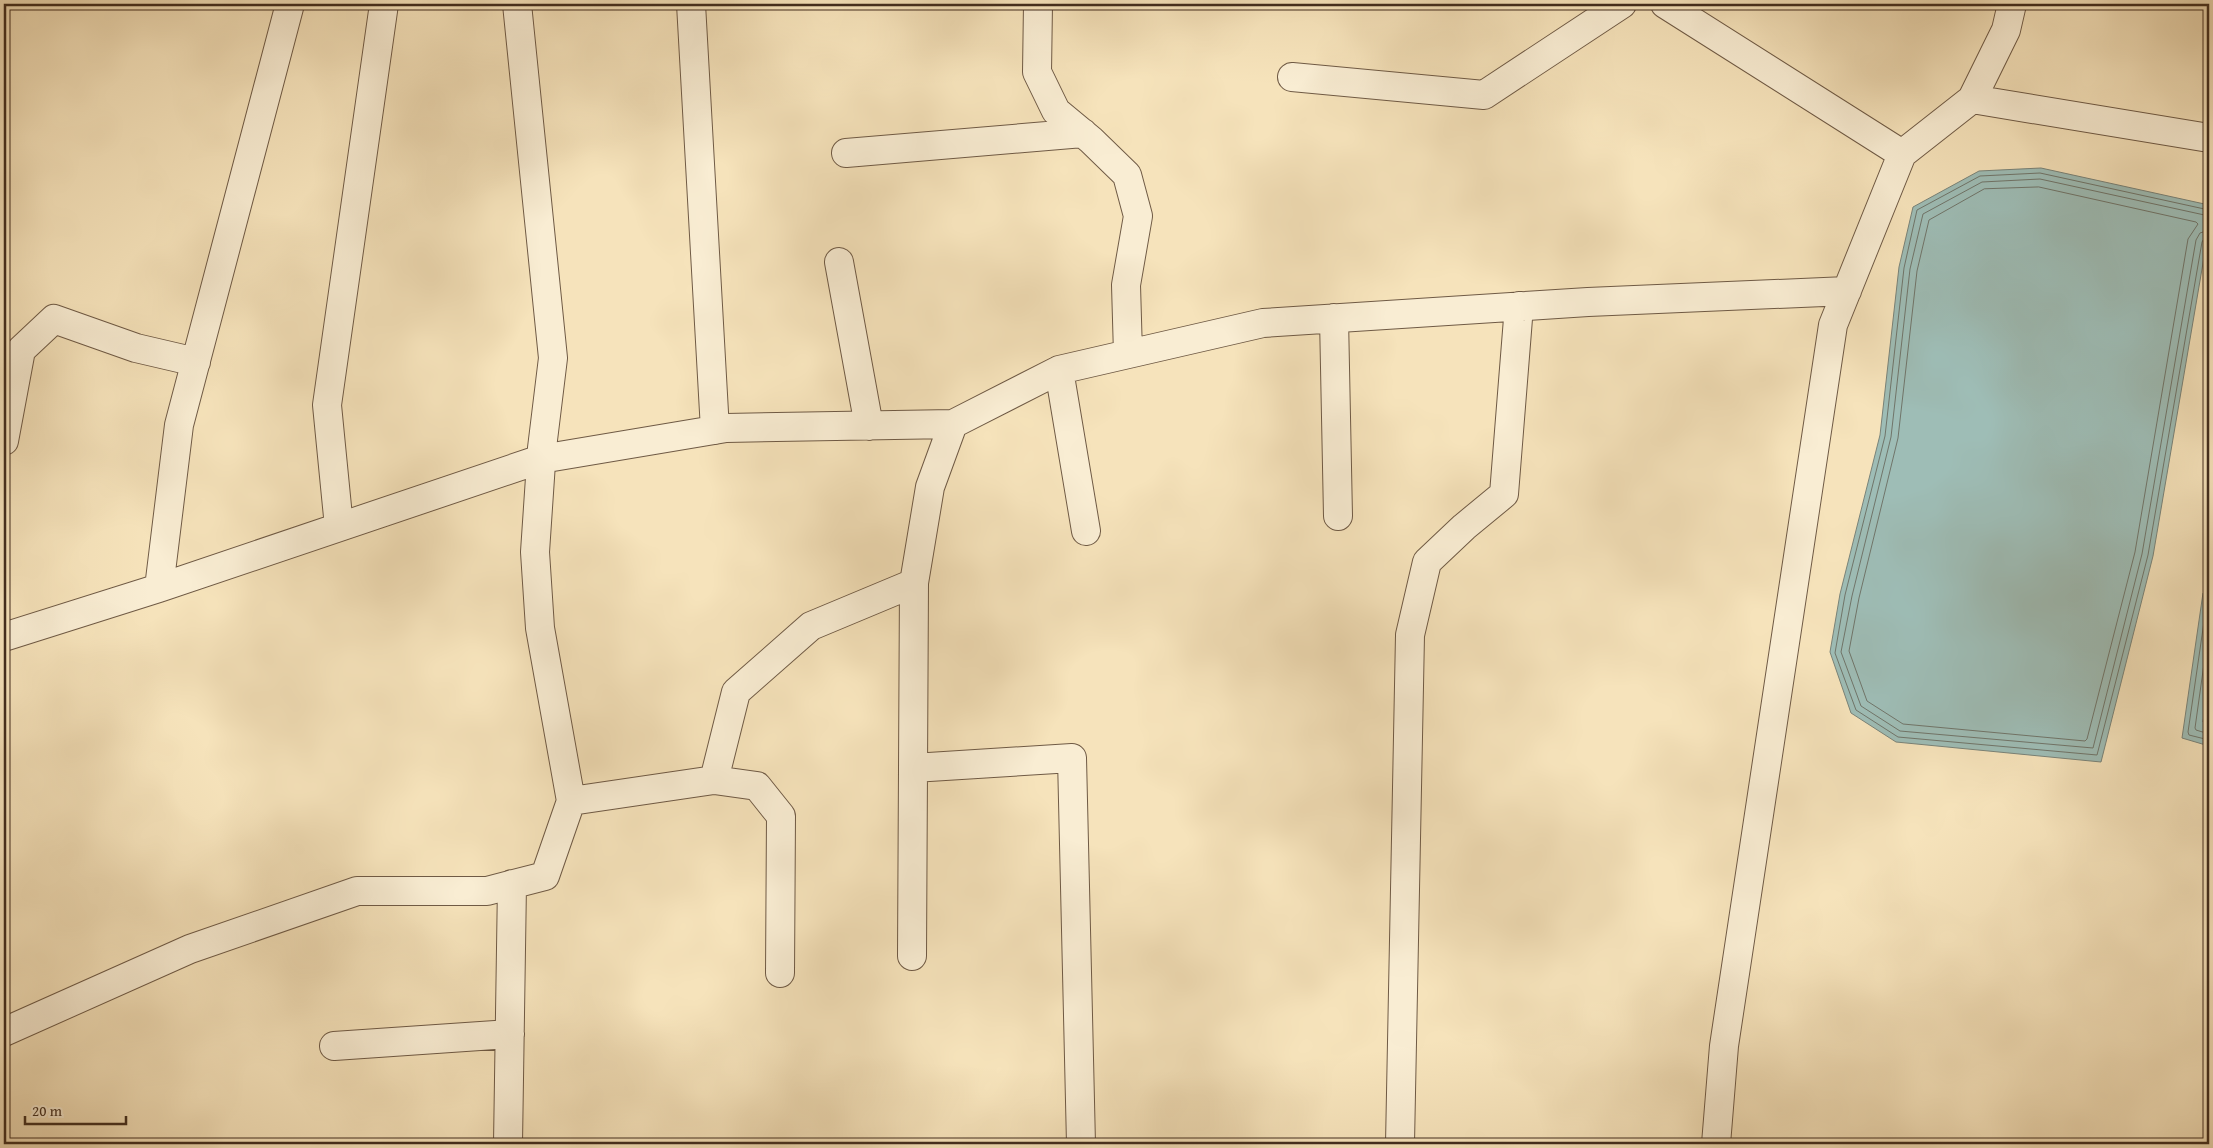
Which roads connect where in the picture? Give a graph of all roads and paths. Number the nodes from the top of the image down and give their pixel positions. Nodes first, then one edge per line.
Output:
1 (290, 4) edge
2 (384, 4) edge
3 (517, 4) edge
4 (691, 4) edge
5 (1038, 4) edge
6 (1622, 4) edge
7 (1664, 4) edge
8 (2012, 4) edge
9 (1292, 78) dead end
10 (1972, 99) junction
11 (1083, 133) junction
12 (2209, 138) edge
13 (846, 154) dead end
14 (1902, 154) junction
15 (839, 262) dead end
16 (1847, 291) junction
17 (1519, 306) junction
18 (1334, 318) junction
19 (1128, 354) junction
20 (196, 362) junction
21 (1059, 370) junction
22 (953, 424) junction
23 (869, 426) junction
24 (715, 430) junction
25 (4, 440) edge
26 (541, 460) junction
27 (1338, 516) dead end
28 (338, 527) junction
29 (1086, 531) dead end
30 (914, 583) junction
31 (159, 588) junction
32 (4, 637) edge
33 (913, 768) junction
34 (714, 780) junction
35 (571, 801) junction
36 (512, 884) junction
37 (912, 956) dead end
38 (780, 973) dead end
39 (4, 1032) edge
40 (510, 1034) junction
41 (334, 1046) dead end
42 (508, 1144) edge
43 (1081, 1144) edge
44 (1400, 1144) edge
45 (1716, 1144) edge

1 - 20 street
2 - 28 street
3 - 26 street
4 - 24 street
5 - 11 street
6 - 9 street
7 - 14 street
8 - 10 street
10 - 12 street
10 - 14 street
11 - 13 street
11 - 19 street
14 - 16 street
15 - 23 street
16 - 17 street
16 - 45 street
17 - 18 street
17 - 44 street
18 - 19 street
18 - 27 street
19 - 21 street
20 - 25 street
20 - 31 street
21 - 22 street
21 - 29 street
22 - 23 street
22 - 30 street
23 - 24 street
24 - 26 street
26 - 28 street
26 - 35 street
28 - 31 street
30 - 33 street
30 - 34 street
31 - 32 street
33 - 37 street
33 - 43 street
34 - 35 street
34 - 38 street
35 - 36 street
36 - 39 street
36 - 40 street
40 - 41 street
40 - 42 street

